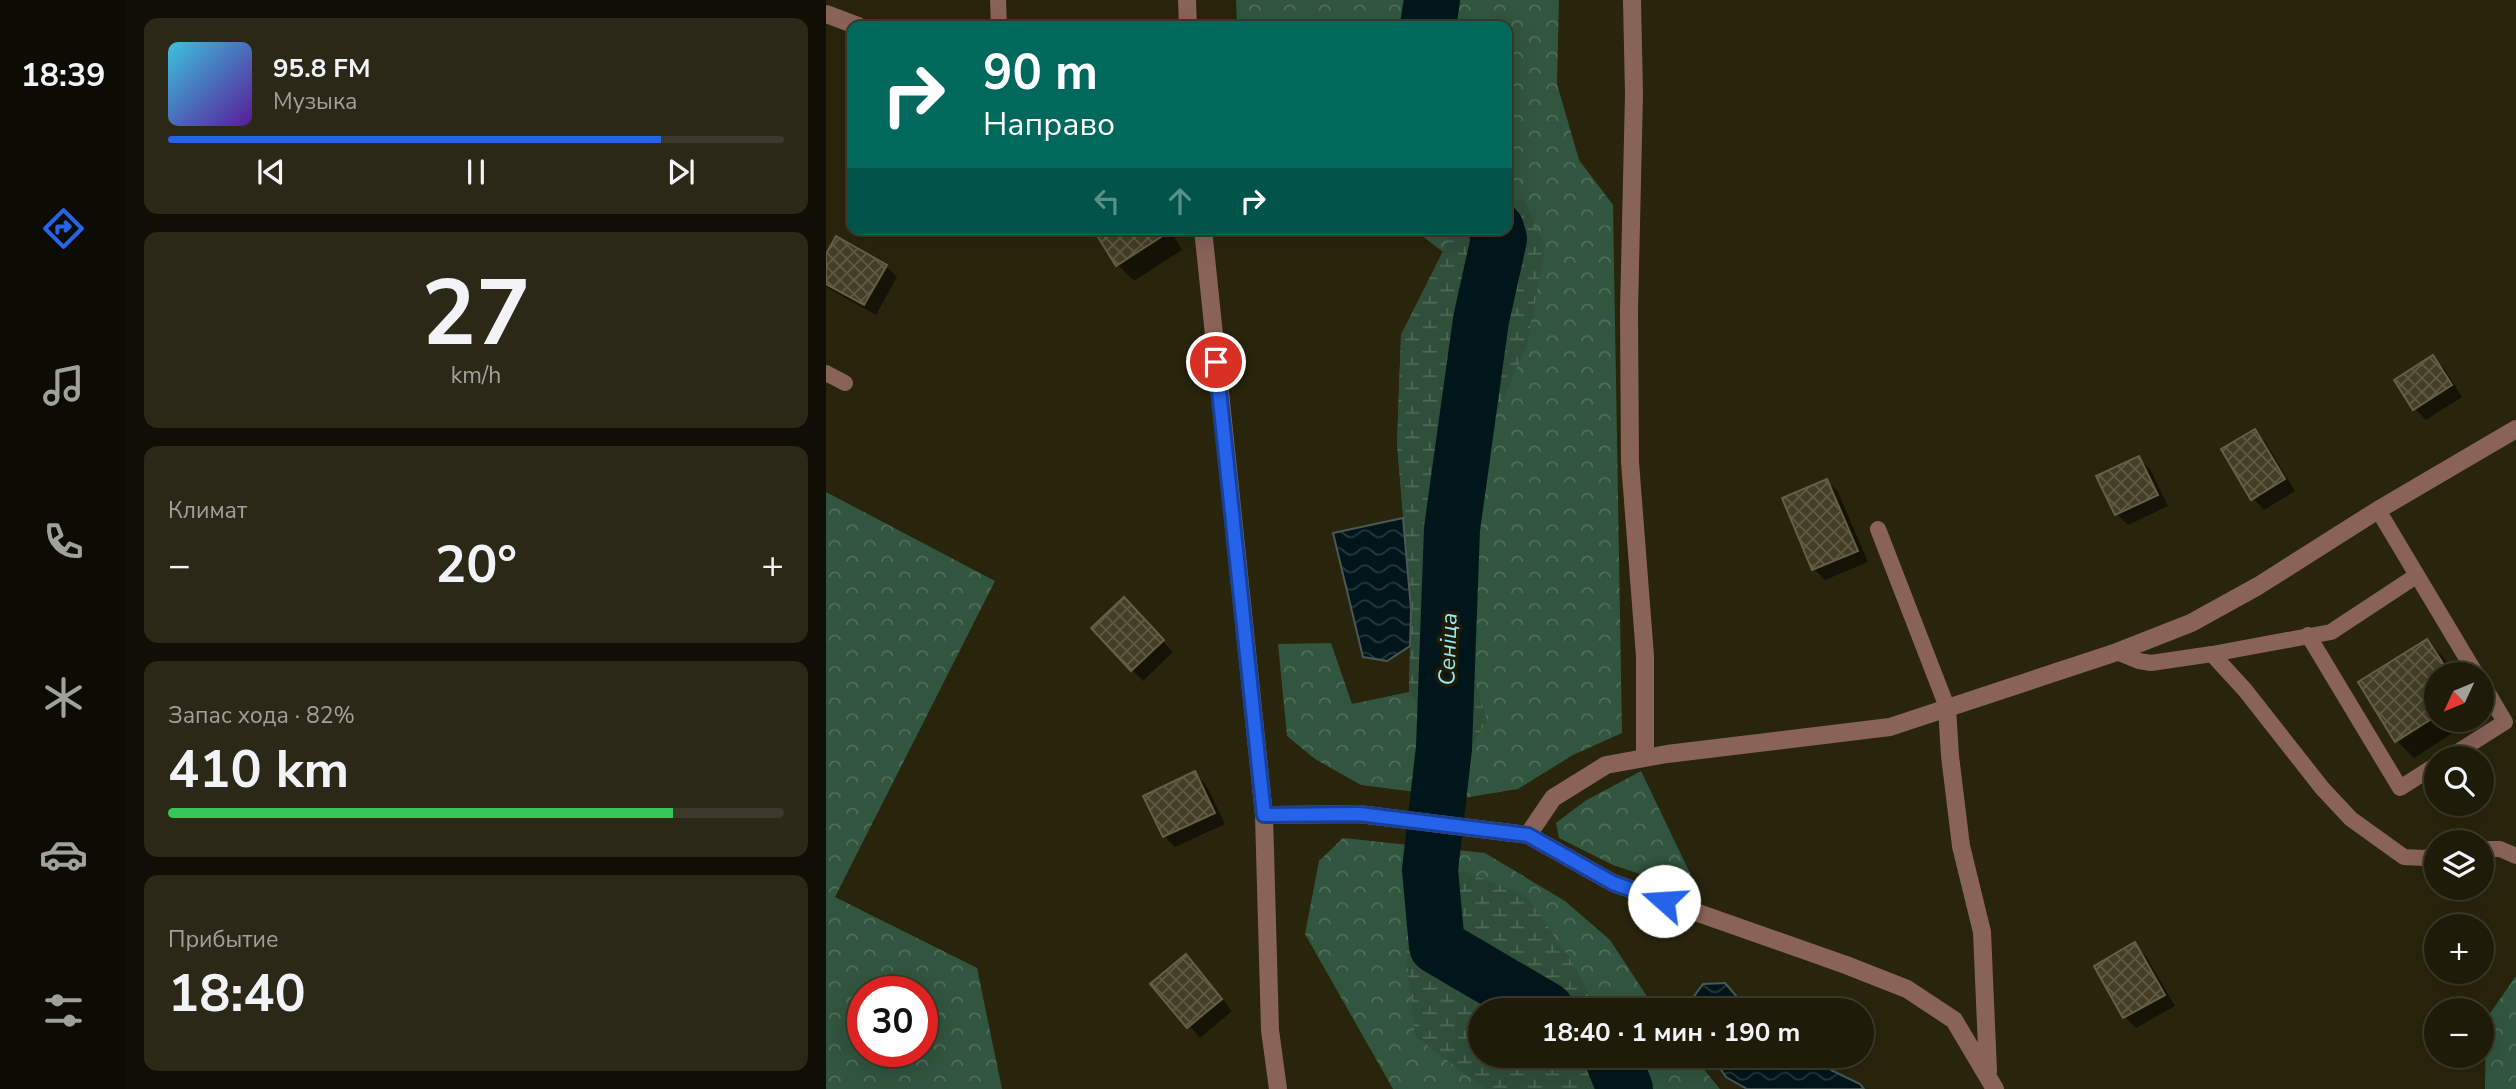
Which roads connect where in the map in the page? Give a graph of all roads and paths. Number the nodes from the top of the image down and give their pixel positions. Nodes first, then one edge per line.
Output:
1 (998, 0) edge
2 (1187, 0) edge
3 (1632, 0) edge
4 (826, 14) edge
5 (999, 21) edge
6 (1188, 21) edge
7 (847, 22) edge
8 (1204, 235) edge
9 (826, 373) edge
10 (845, 383) dead end
11 (2516, 429) edge
12 (2378, 510) junction
13 (1878, 529) dead end
14 (2416, 576) junction
15 (2308, 635) junction
16 (2117, 652) junction
17 (2212, 654) junction
18 (2469, 662) edge
19 (2494, 703) edge
20 (1947, 707) junction
21 (2494, 729) edge
22 (2489, 732) edge
23 (2467, 746) edge
24 (1645, 758) junction
25 (2424, 773) edge
26 (1264, 815) junction
27 (1528, 835) junction
28 (2494, 849) edge
29 (2516, 856) edge
30 (2424, 858) edge
31 (1992, 1082) edge
32 (1278, 1089) edge

1 - 5 lane
2 - 6 street
3 - 24 street
4 - 7 street
8 - 26 street
9 - 10 lane
11 - 12 street
12 - 14 lane
12 - 16 street
13 - 20 lane
14 - 15 lane
14 - 18 lane
15 - 17 lane
15 - 25 lane
16 - 17 lane
16 - 20 street
17 - 30 lane
19 - 21 lane
20 - 24 street
20 - 31 street
22 - 23 lane
24 - 27 street
26 - 27 street
26 - 32 street
27 - 31 street
28 - 29 lane

